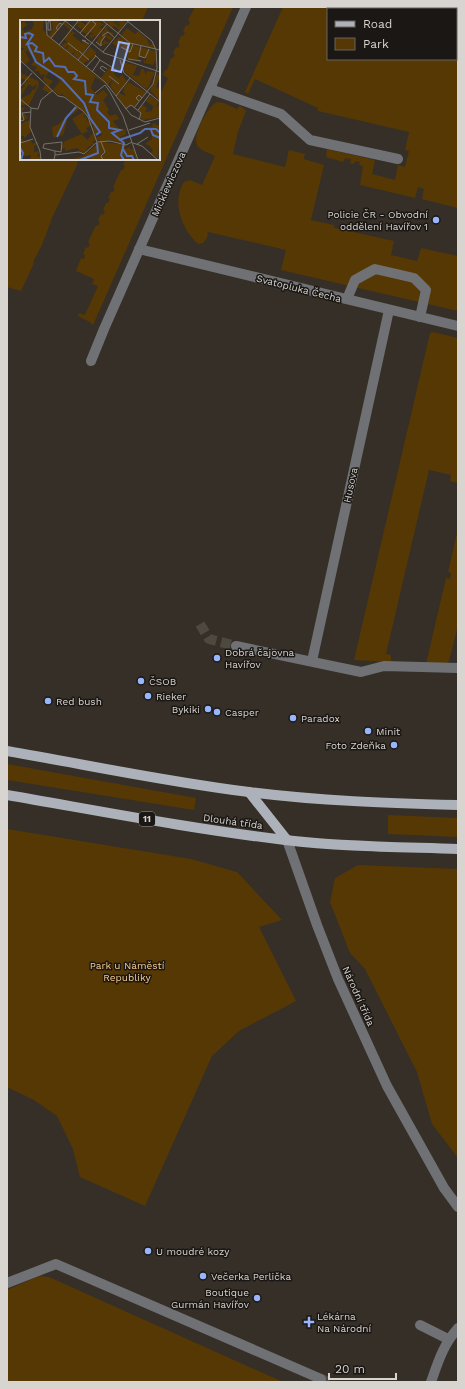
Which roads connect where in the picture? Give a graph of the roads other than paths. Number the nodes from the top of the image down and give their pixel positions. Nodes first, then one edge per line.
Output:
1 (246, 7) edge
2 (210, 89) junction
3 (398, 159) dead end
4 (139, 249) junction
5 (348, 300) junction
6 (389, 310) junction
7 (420, 317) junction
8 (458, 326) edge
9 (91, 361) dead end
10 (236, 646) tunnel mouth
11 (312, 661) junction
12 (458, 668) edge
13 (7, 751) edge
14 (249, 792) junction
15 (7, 796) edge
16 (458, 805) edge
17 (287, 840) junction
18 (458, 849) edge
19 (458, 1207) edge
20 (7, 1283) edge
21 (420, 1325) dead end
22 (458, 1328) edge
23 (448, 1339) junction
24 (321, 1379) dead end
25 (430, 1382) edge

1 - 2 street, Mickiewiczova
2 - 3 street
2 - 4 street, Mickiewiczova
4 - 5 street, Svatopluka Čecha
4 - 9 street, Mickiewiczova
5 - 6 street, Svatopluka Čecha
5 - 7 street
6 - 7 street, Svatopluka Čecha
6 - 11 street, Husova
7 - 8 street, Svatopluka Čecha
10 - 11 street
11 - 12 street
13 - 14 main road
14 - 16 main road
14 - 17 main road, Národní třída
15 - 17 main road, Dlouhá třída / 11
17 - 18 main road, Dlouhá třída / 11
17 - 19 street, Národní třída
20 - 24 street
21 - 23 street
22 - 23 street
23 - 25 street

